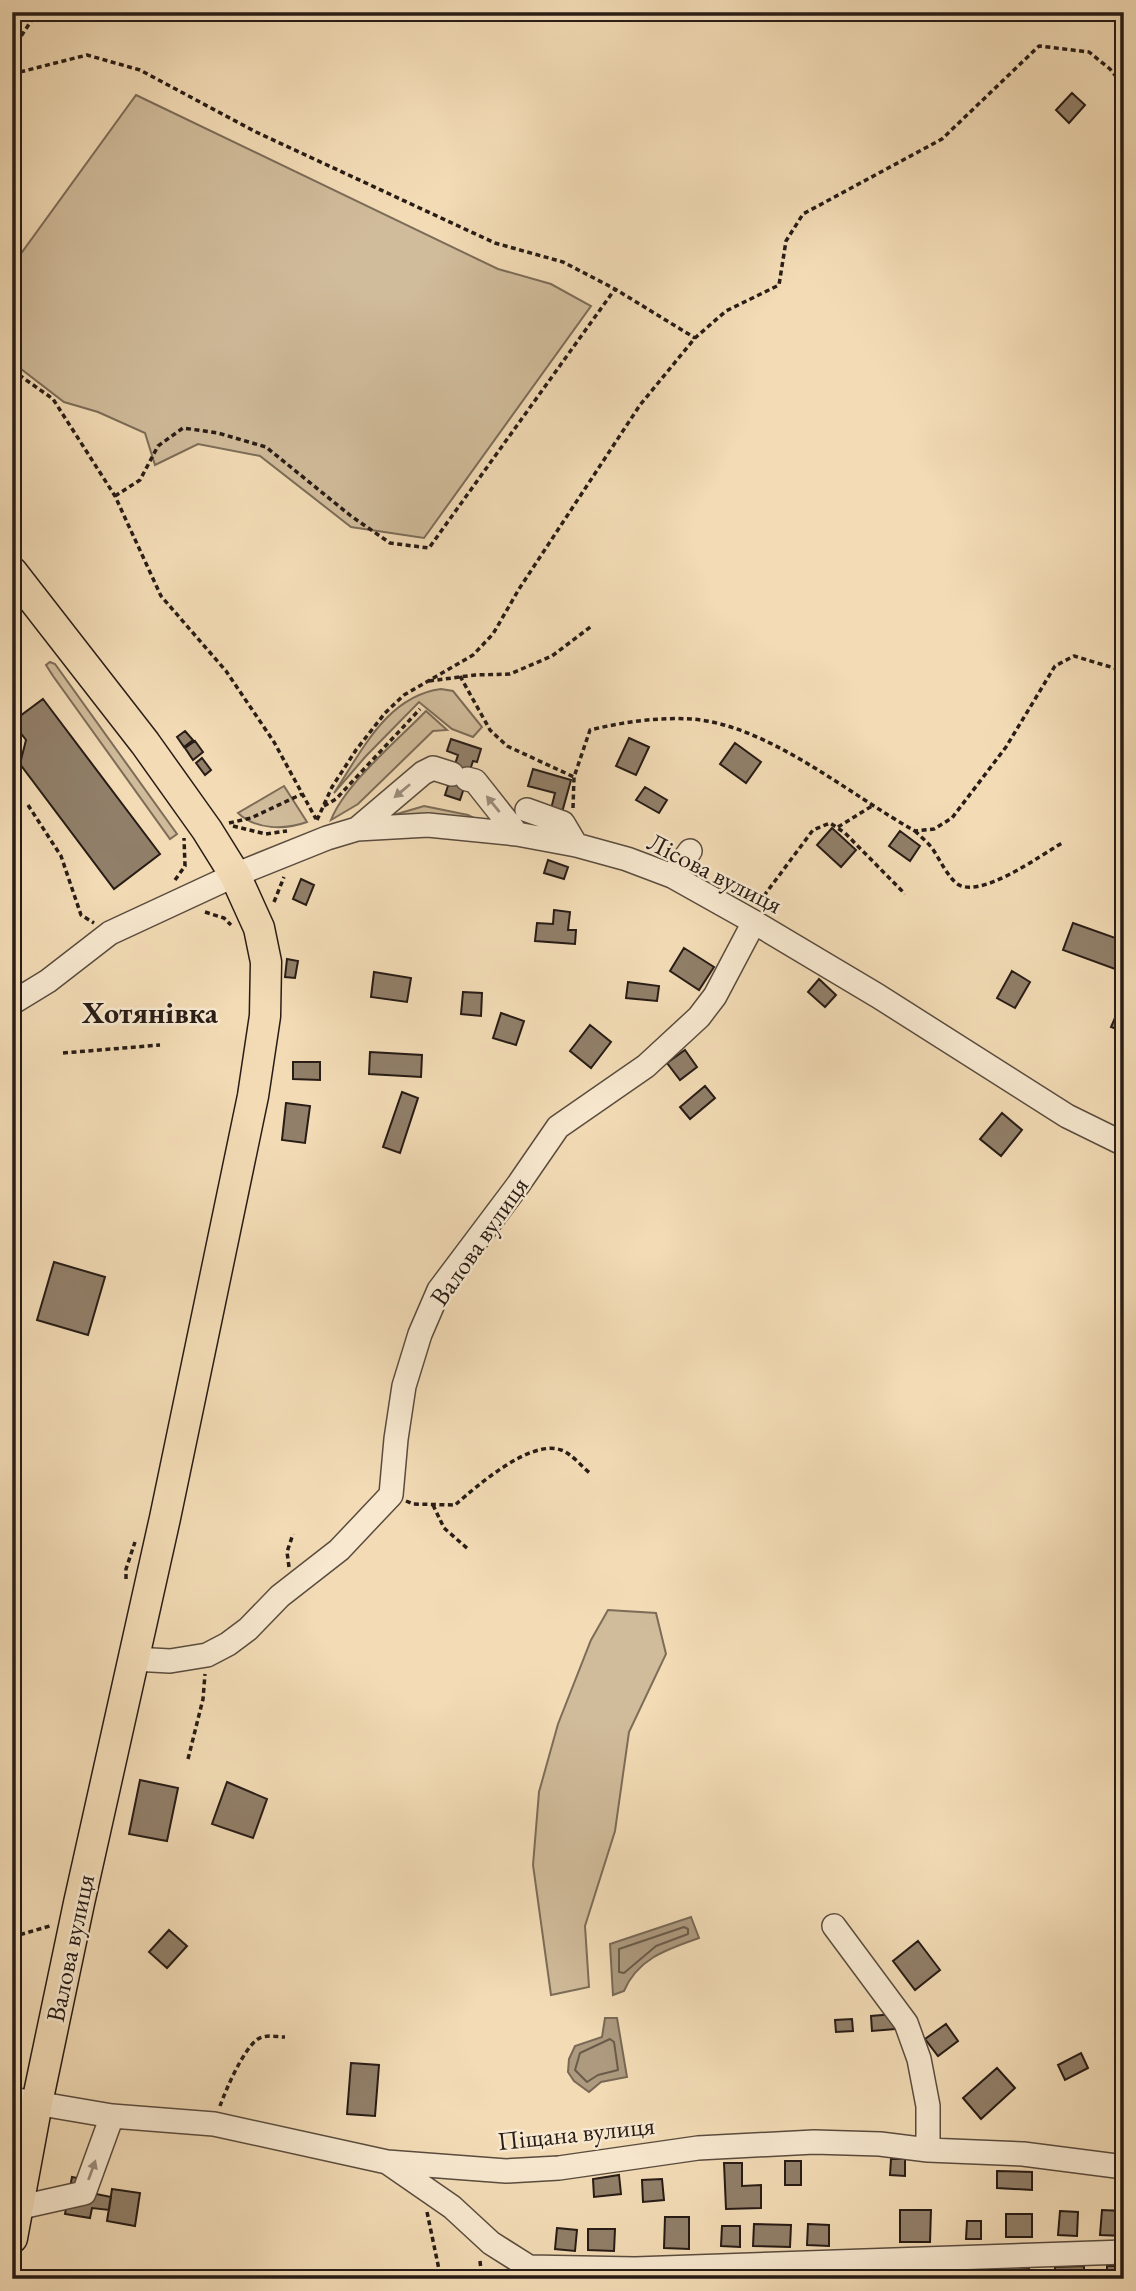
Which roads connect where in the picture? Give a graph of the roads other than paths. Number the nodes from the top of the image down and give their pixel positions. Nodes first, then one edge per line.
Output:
1 (12, 572) edge
2 (527, 810) dead end
3 (357, 829) junction
4 (517, 834) junction
5 (576, 845) junction
6 (690, 851) dead end
7 (235, 875) junction
8 (672, 876) junction
9 (754, 922) junction
10 (12, 1003) edge
11 (1124, 1144) edge
12 (133, 1659) junction
13 (834, 1926) dead end
14 (25, 2101) edge
15 (112, 2116) junction
16 (928, 2150) junction
17 (387, 2162) junction
18 (1124, 2167) edge
19 (17, 2208) junction
20 (12, 2238) edge
21 (1124, 2252) edge

1 - 7 main road, Валова вулиця
2 - 5 street
3 - 4 street, Лісова вулиця
4 -> 3 street
3 - 7 street, Лісова вулиця
4 - 5 street, Лісова вулиця
5 - 8 street, Лісова вулиця
6 - 8 street
7 - 10 street, Лісова вулиця
7 - 12 main road, Валова вулиця
8 - 9 street, Лісова вулиця
9 - 11 street, Лісова вулиця
9 - 12 street, Валова вулиця
12 - 14 main road, Валова вулиця
13 - 16 street
14 - 15 street, Піщана вулиця
14 - 19 main road, Валова вулиця
15 - 17 street, Піщана вулиця
19 -> 15 street
16 - 17 street, Піщана вулиця
16 - 18 street, Піщана вулиця
17 - 21 street
19 - 20 main road, Валова вулиця

